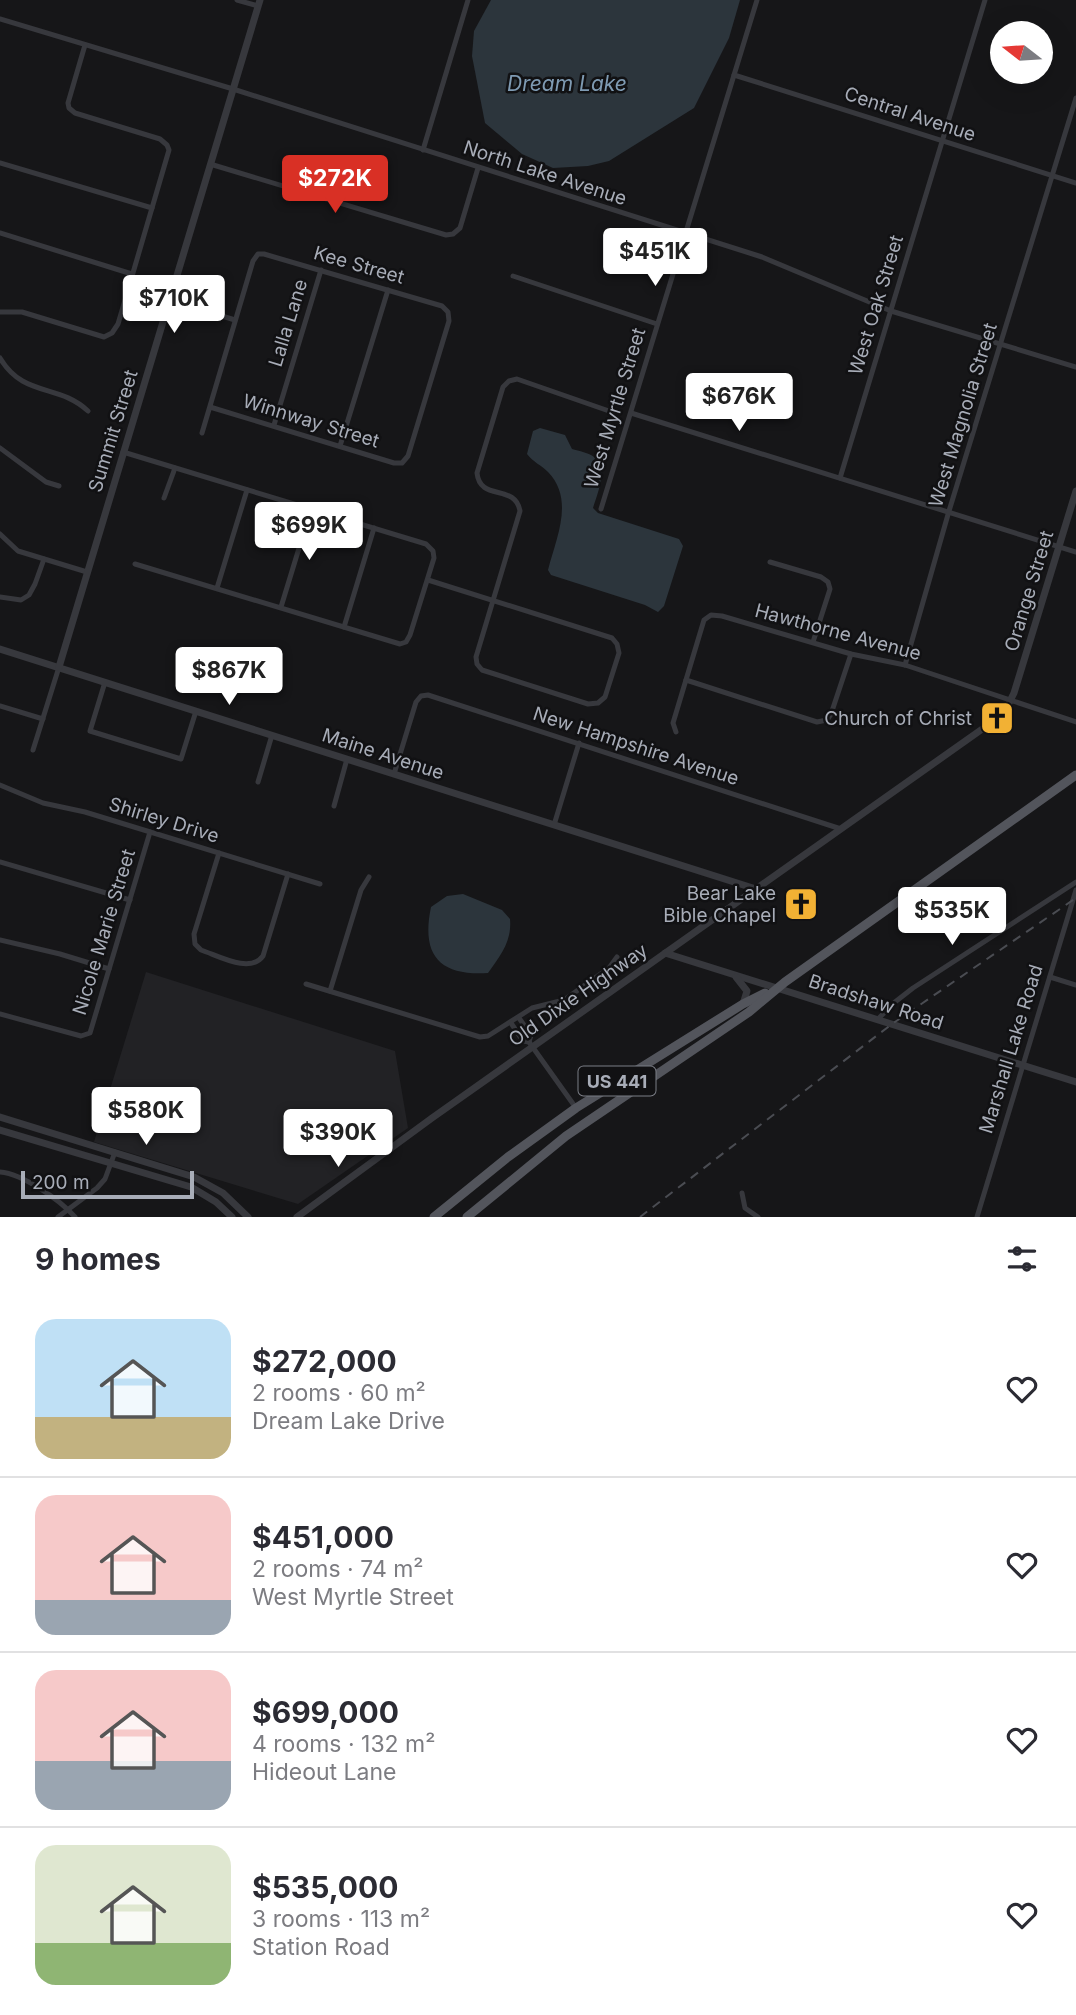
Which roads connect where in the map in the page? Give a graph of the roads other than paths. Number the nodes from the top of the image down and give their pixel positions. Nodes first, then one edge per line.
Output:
1 (237, 0) edge
2 (468, 0) edge
3 (757, 0) edge
4 (985, 0) edge
5 (259, 3) edge
6 (0, 19) edge
7 (85, 45) junction
8 (734, 75) junction
9 (233, 89) junction
10 (1076, 98) edge
11 (943, 141) junction
12 (423, 150) junction
13 (0, 163) edge
14 (211, 164) junction
15 (478, 168) junction
16 (1052, 176) junction
17 (1076, 183) edge
18 (152, 208) junction
19 (0, 233) edge
20 (685, 233) junction
21 (321, 270) junction
22 (132, 274) junction
23 (513, 276) dead end
24 (388, 290) junction
25 (170, 300) junction
26 (891, 311) junction
27 (0, 312) edge
28 (235, 320) junction
29 (657, 324) junction
30 (1002, 344) junction
31 (0, 358) edge
32 (1076, 367) edge
33 (210, 407) junction
34 (88, 411) dead end
35 (609, 411) dead end
36 (631, 413) junction
37 (274, 425) junction
38 (202, 433) dead end
39 (340, 446) junction
40 (0, 448) edge
41 (123, 452) junction
42 (402, 463) joint
43 (175, 468) junction
44 (840, 478) junction
45 (59, 486) dead end
46 (247, 490) junction
47 (1076, 491) edge
48 (164, 498) dead end
49 (311, 509) junction
50 (601, 509) dead end
51 (949, 511) junction
52 (374, 528) junction
53 (0, 534) edge
54 (1059, 547) junction
55 (1076, 552) edge
56 (44, 559) junction
57 (771, 562) dead end
58 (135, 564) dead end
59 (87, 572) junction
60 (428, 580) junction
61 (217, 588) junction
62 (0, 597) edge
63 (492, 600) junction
64 (281, 607) junction
65 (344, 626) junction
66 (813, 642) junction
67 (0, 649) edge
68 (850, 654) junction
69 (905, 665) junction
70 (59, 667) junction
71 (686, 680) junction
72 (105, 682) junction
73 (1011, 700) junction
74 (0, 706) edge
75 (195, 711) junction
76 (43, 719) junction
77 (1076, 722) edge
78 (676, 732) dead end
79 (272, 735) junction
80 (579, 743) junction
81 (33, 750) dead end
82 (347, 760) junction
83 (394, 774) junction
84 (1076, 775) edge
85 (258, 782) dead end
86 (0, 785) edge
87 (334, 806) dead end
88 (554, 825) junction
89 (841, 829) junction
90 (150, 832) junction
91 (219, 853) junction
92 (0, 862) edge
93 (288, 874) junction
94 (369, 877) dead end
95 (1076, 882) edge
96 (320, 884) dead end
97 (756, 889) junction
98 (1076, 890) edge
99 (130, 900) junction
100 (0, 940) edge
101 (665, 953) junction
102 (617, 957) dead end
103 (109, 969) junction
104 (733, 974) junction
105 (1050, 977) junction
106 (306, 984) dead end
107 (1076, 985) edge
108 (777, 988) junction
109 (330, 991) junction
110 (743, 1004) junction
111 (0, 1014) edge
112 (519, 1017) junction
113 (878, 1019) junction
114 (511, 1023) junction
115 (527, 1028) junction
116 (519, 1034) junction
117 (531, 1044) junction
118 (1023, 1065) junction
119 (1076, 1082) edge
120 (603, 1090) junction
121 (576, 1108) junction
122 (0, 1117) edge
123 (593, 1117) junction
124 (0, 1130) edge
125 (566, 1136) junction
126 (115, 1153) junction
127 (111, 1163) junction
128 (0, 1172) edge
129 (742, 1193) dead end
130 (68, 1209) junction
131 (58, 1217) edge
132 (75, 1217) edge
133 (232, 1217) edge
134 (248, 1217) edge
135 (297, 1217) edge
136 (434, 1217) edge
137 (467, 1217) edge
138 (758, 1217) edge
139 (977, 1217) edge

1 - 5 street
2 - 12 street
3 - 8 street, West Myrtle Street
4 - 11 street, West Oak Street
5 - 9 street, Summit Street
6 - 7 street, North Lake Avenue
7 - 9 street, North Lake Avenue
7 - 18 street
8 - 11 street, Central Avenue
8 - 20 street, West Myrtle Street
9 - 12 street, North Lake Avenue
9 - 14 street, Summit Street
10 - 16 street, West Magnolia Street
11 - 16 street, Central Avenue
11 - 26 street, West Oak Street
12 - 15 street, North Lake Avenue
13 - 18 street
14 - 15 street
14 - 25 street, Summit Street
15 - 20 street, North Lake Avenue
16 - 17 street, Central Avenue
16 - 30 street, West Magnolia Street
18 - 22 street
19 - 22 street
20 - 26 street, North Lake Avenue
20 - 29 street, West Myrtle Street
21 - 24 street, Kee Street
21 - 28 street, Kee Street
21 - 37 street, Lalla Lane
22 - 27 street
23 - 29 street
24 - 39 street
24 - 42 street, Kee Street
25 - 28 street
25 - 41 street, Summit Street
26 - 30 street, North Lake Avenue
26 - 44 street, West Oak Street
28 - 33 street
29 - 36 street, West Myrtle Street
30 - 32 street, North Lake Avenue
30 - 51 street, West Magnolia Street
31 - 34 street
33 - 37 street, Winnway Street
33 - 38 street
35 - 63 street
36 - 44 street
36 - 50 street, West Myrtle Street
37 - 39 street, Winnway Street
39 - 42 street, Winnway Street
40 - 45 street
41 - 43 street
41 - 59 street, Summit Street
43 - 46 street
43 - 48 street
44 - 51 street
46 - 49 street
46 - 61 street
47 - 54 street, Orange Street
49 - 52 street
49 - 64 street
51 - 54 street
51 - 69 street, West Magnolia Street
52 - 60 street
52 - 65 street
53 - 56 street
54 - 55 street
54 - 73 street, Orange Street
56 - 59 street
56 - 62 street
57 - 66 street
58 - 61 street
59 - 70 street, Summit Street
60 - 63 street
60 - 65 street
61 - 64 street
63 - 63 street
64 - 65 street
66 - 68 street, Hawthorne Avenue
66 - 71 street, Hawthorne Avenue
67 - 70 street, Maine Avenue
68 - 69 street, Hawthorne Avenue
68 - 71 street
69 - 73 street, Hawthorne Avenue
70 - 72 street, Maine Avenue
70 - 76 street, Summit Street
71 - 78 street, Hawthorne Avenue
72 - 75 street, Maine Avenue
72 - 75 street
73 - 77 street, Hawthorne Avenue
73 - 89 street, Old Dixie Highway
74 - 76 street
75 - 79 street, Maine Avenue
76 - 81 street, Summit Street
79 - 82 street, Maine Avenue
79 - 85 street
80 - 83 street, New Hampshire Avenue
80 - 88 street
80 - 89 street, New Hampshire Avenue
82 - 83 street, Maine Avenue
82 - 87 street
83 - 88 street, Maine Avenue
84 - 108 main road, US 441
86 - 90 street, Shirley Drive
88 - 97 street, Maine Avenue
89 - 97 street, Old Dixie Highway
90 - 91 street, Shirley Drive
90 - 99 street, Nicole Marie Street
91 - 93 street, Shirley Drive
91 - 93 street
92 - 99 street
93 - 96 street, Shirley Drive
94 - 109 street
95 - 113 street
97 - 101 street, Old Dixie Highway
98 - 105 street, Marshall Lake Road
99 - 103 street, Nicole Marie Street
100 - 103 street
101 - 104 street, Bradshaw Road
101 - 117 street, Old Dixie Highway
102 - 112 street
103 - 111 street, Nicole Marie Street
104 - 108 street, Bradshaw Road
104 - 110 street
105 - 107 street
105 - 118 street, Marshall Lake Road
106 - 109 street
108 - 110 main road, US 441
108 - 113 street, Bradshaw Road
108 - 123 main road, US 441
109 - 114 street
110 - 120 main road, US 441
112 - 114 street
112 - 115 street
113 - 118 street, Bradshaw Road
114 - 116 street
115 - 116 street
115 - 117 street
116 - 117 street
117 - 121 street
117 - 135 street, Old Dixie Highway
118 - 119 street, Bradshaw Road
118 - 139 street, Marshall Lake Road
120 - 121 main road, US 441
120 - 123 main road
121 - 125 main road
121 - 136 main road, US 441
122 - 126 street
123 - 125 main road, US 441
124 - 127 street
125 - 137 main road, US 441
126 - 127 street
126 - 134 street
127 - 130 street
127 - 133 street
128 - 130 street
129 - 138 street
130 - 131 street
130 - 132 street

